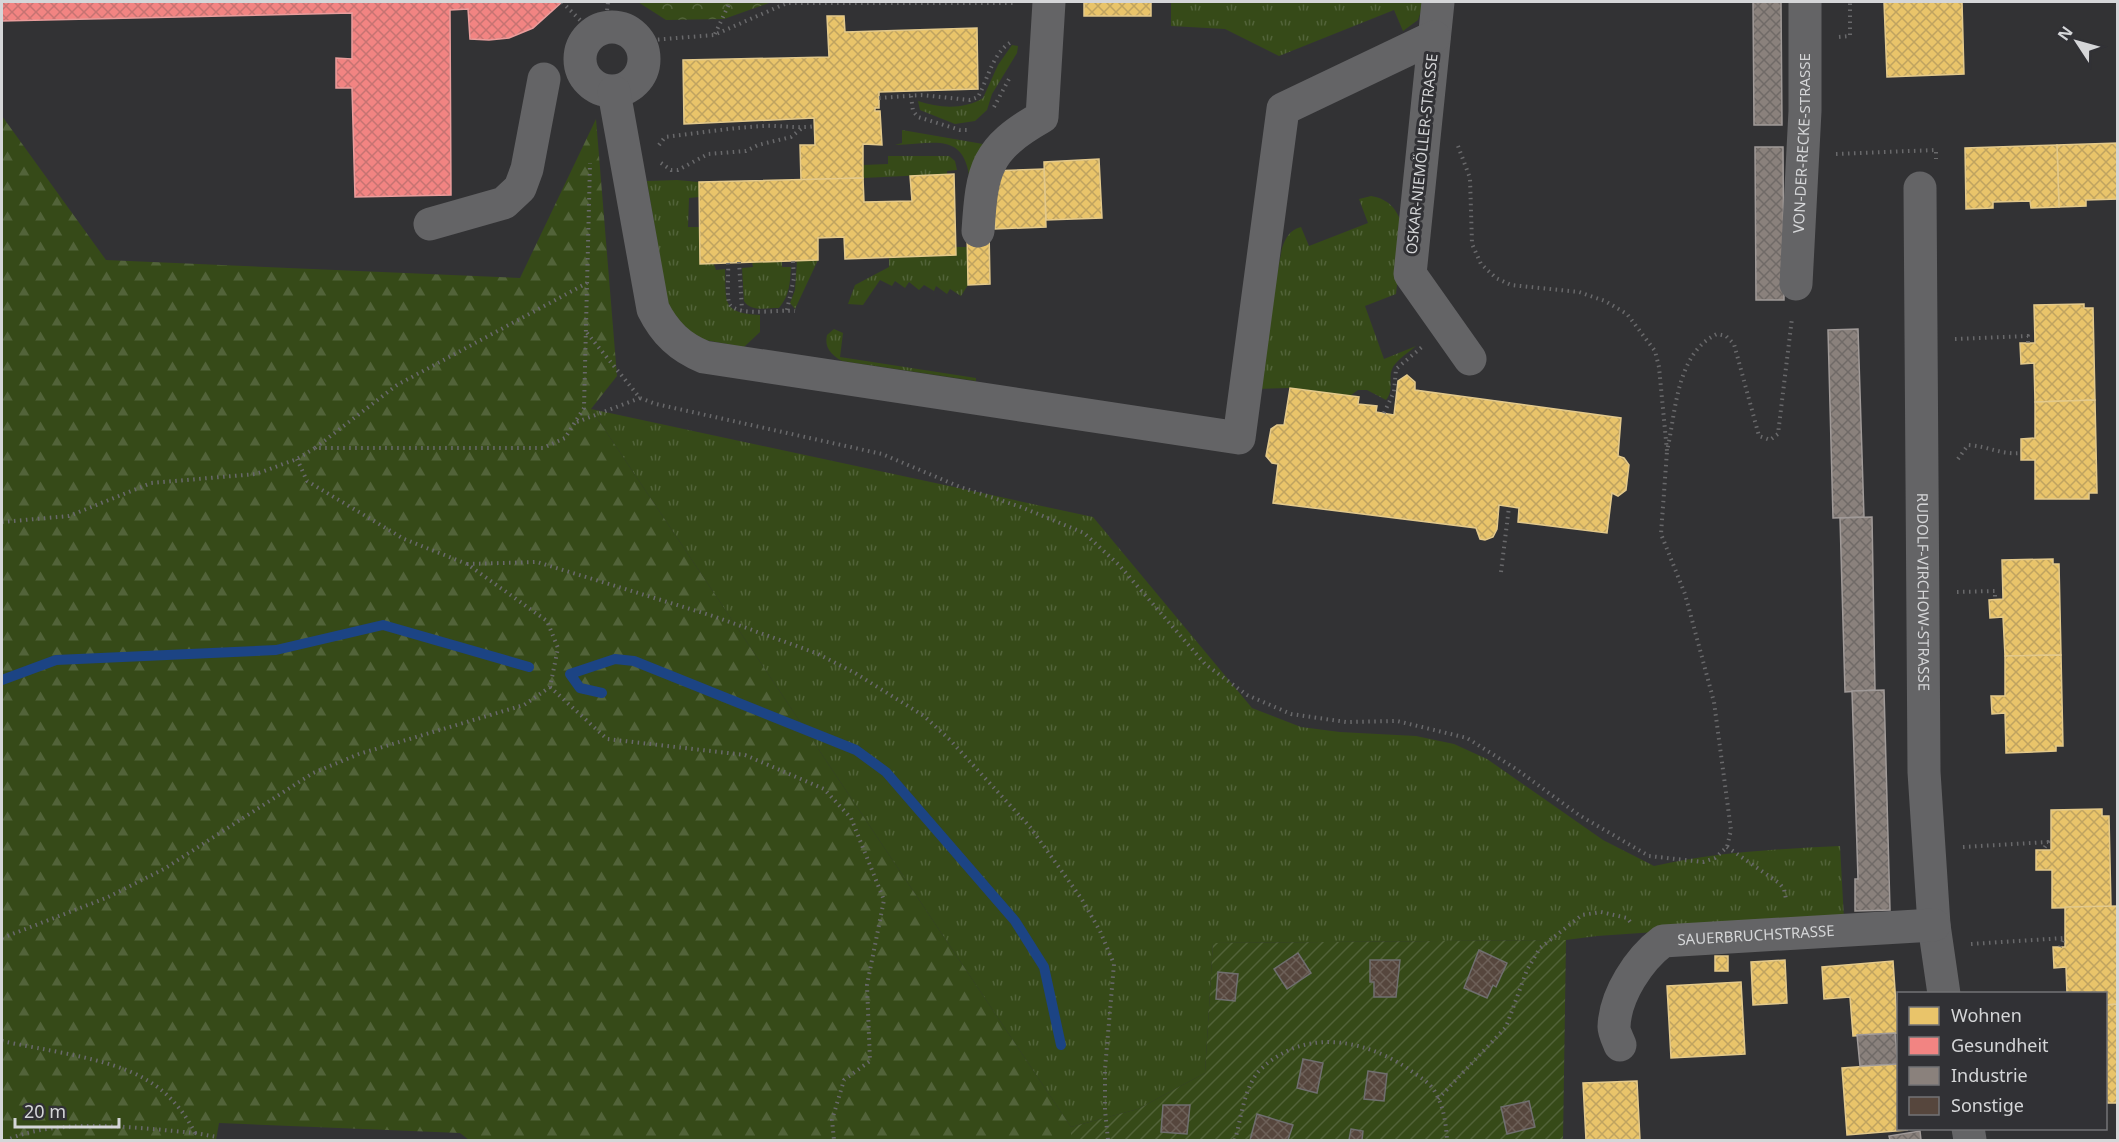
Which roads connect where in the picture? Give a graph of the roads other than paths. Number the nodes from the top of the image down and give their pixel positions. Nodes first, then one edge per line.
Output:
1 (1049, 2) edge
2 (1438, 2) edge
3 (1805, 2) edge
4 (602, 21) edge
5 (1434, 37) junction
6 (544, 79) dead end
7 (614, 92) junction
8 (1920, 188) road end
9 (430, 224) dead end
10 (978, 231) dead end
11 (1796, 284) road end
12 (1470, 359) dead end
13 (1934, 925) junction
14 (1944, 992) edge
15 (1620, 1045) dead end

1 - 10 street
2 - 5 street, OSKAR-NIEMÖLLER-STRASSE
3 - 11 street, VON-DER-RECKE-STRASSE
4 - 7 street
4 - 7 street
5 - 7 street
5 - 12 street, OSKAR-NIEMÖLLER-STRASSE
6 - 9 street
8 - 13 street, RUDOLF-VIRCHOW-STRASSE
13 - 14 street, RUDOLF-VIRCHOW-STRASSE
13 - 15 street, SAUERBRUCHSTRASSE

